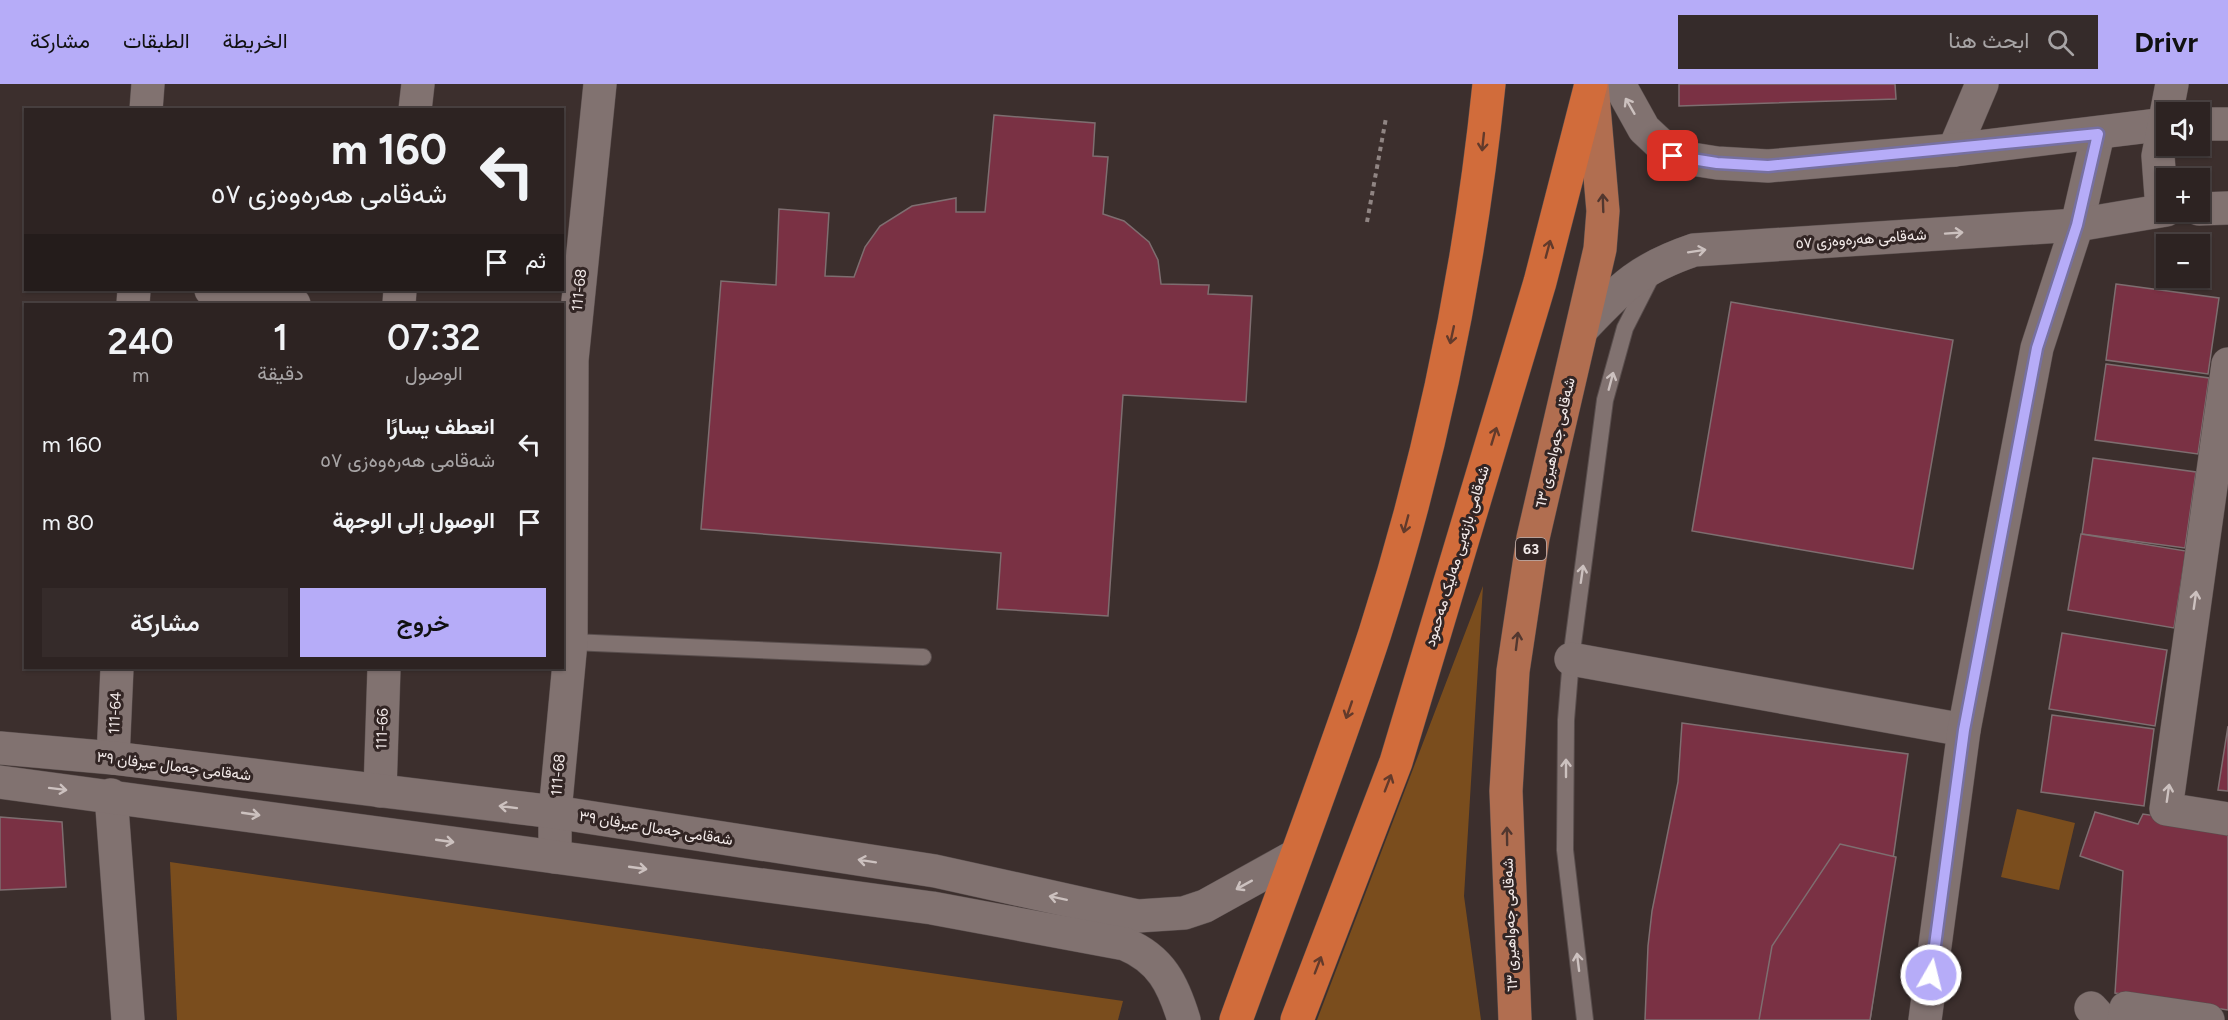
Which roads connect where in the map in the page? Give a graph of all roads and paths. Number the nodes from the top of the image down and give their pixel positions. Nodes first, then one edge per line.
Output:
1 (148, 84) edge
2 (418, 84) edge
3 (600, 84) edge
4 (1489, 84) edge
5 (1592, 84) edge
6 (1619, 84) edge
7 (1982, 84) edge
8 (2172, 84) edge
9 (2168, 102) edge
10 (146, 108) edge
11 (416, 108) edge
12 (1386, 118) dead end
13 (2210, 124) edge
14 (2228, 124) edge
15 (2156, 125) edge
16 (2098, 134) junction
17 (1954, 150) junction
18 (2228, 207) edge
19 (2210, 208) edge
20 (2156, 211) edge
21 (1367, 222) dead end
22 (2077, 225) junction
23 (1659, 262) junction
24 (217, 291) edge
25 (288, 303) edge
26 (1582, 329) junction
27 (567, 359) edge
28 (2228, 364) edge
29 (571, 642) junction
30 (922, 657) dead end
31 (1571, 658) junction
32 (117, 669) edge
33 (384, 669) edge
34 (1964, 730) junction
35 (0, 748) edge
36 (112, 758) junction
37 (0, 782) edge
38 (380, 791) junction
39 (111, 795) junction
40 (555, 812) junction
41 (2228, 819) edge
42 (1295, 856) junction
43 (555, 857) junction
44 (129, 1020) edge
45 (1184, 1020) edge
46 (1236, 1020) edge
47 (1297, 1020) edge
48 (1515, 1020) edge
49 (1585, 1020) edge
50 (1925, 1020) edge
51 (2124, 1020) edge
52 (2208, 1020) edge

1 - 10 street
2 - 11 street
3 - 27 street, 111-68
4 -> 42 highway
26 -> 5 main road, شەقامی جەواهیری ٦٣ / 63
47 -> 5 highway, شەقامی بازنەیی مەلیک مەحمود
17 -> 6 street
7 - 17 street
8 - 9 street
12 - 21 path
13 - 14 street
15 - 16 street
16 - 17 street
16 - 22 street
18 - 19 street
20 - 22 street, شەقامی هەرەوەزی ٥٧
23 -> 22 street, شەقامی هەرەوەزی ٥٧
22 - 34 street
23 - 26 street, شەقامی هەرەوەزی ٥٧
31 -> 23 lane
24 - 25 street
48 -> 26 main road, شەقامی جەواهیری ٦٣ / 63
27 - 29 street, 111-68
41 -> 28 street
29 - 30 lane
29 - 40 street, 111-68
31 - 34 street
49 -> 31 lane
32 - 36 street, 111-64
33 - 38 street, 111-66
34 - 50 street
35 - 36 street, شەقامی جەمال عیرفان ٣٩
36 - 38 street, شەقامی جەمال عیرفان ٣٩
37 -> 39 street
40 -> 38 street, شەقامی جەمال عیرفان ٣٩
39 -> 43 street
39 - 44 street
42 -> 40 street, شەقامی جەمال عیرفان ٣٩
40 - 43 street, 111-68
42 - 46 highway
43 -> 45 street
51 - 52 street

